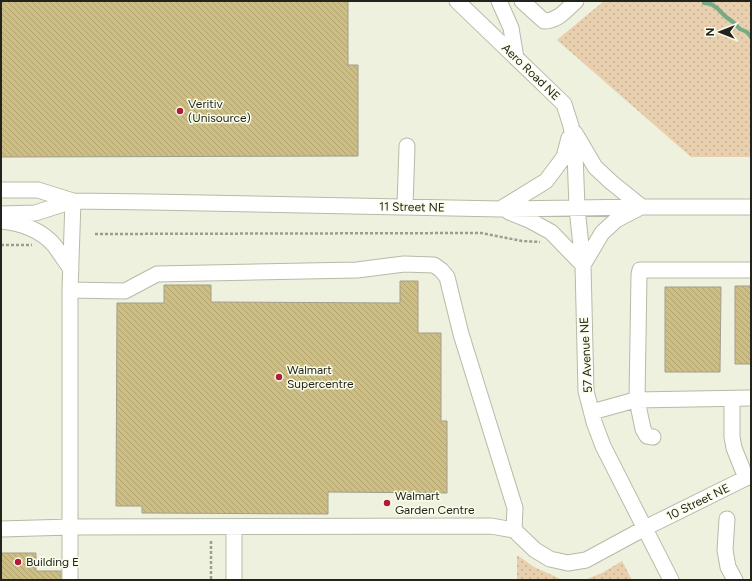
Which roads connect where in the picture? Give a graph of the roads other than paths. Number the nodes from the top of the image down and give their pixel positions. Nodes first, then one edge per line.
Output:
1 (457, 1) edge
2 (499, 1) edge
3 (522, 1) edge
4 (576, 1) edge
5 (516, 58) junction
6 (571, 126) junction
7 (407, 146) dead end
8 (1, 190) edge
9 (73, 202) junction
10 (405, 206) junction
11 (642, 206) junction
12 (751, 207) edge
13 (577, 208) junction
14 (501, 209) junction
15 (1, 214) edge
16 (1, 221) edge
17 (583, 265) junction
18 (71, 269) junction
19 (751, 270) edge
20 (70, 290) junction
21 (751, 398) edge
22 (732, 399) junction
23 (637, 400) junction
24 (592, 412) junction
25 (653, 437) dead end
26 (748, 478) edge
27 (727, 519) dead end
28 (71, 527) junction
29 (234, 527) junction
30 (645, 528) junction
31 (1, 529) edge
32 (514, 530) junction
33 (70, 580) edge
34 (234, 580) edge
35 (671, 580) edge
36 (735, 580) edge

1 - 5 street, Aero Road NE
2 - 5 street
3 - 4 street
5 - 6 street, Aero Road NE
6 - 11 street
6 - 13 street, Aero Road NE
6 - 14 street
7 - 10 street
8 - 9 street, 11 Street NE
9 - 10 street, 11 Street NE
9 - 15 street, 11 Street NE
9 - 18 street
10 - 14 street, 11 Street NE
11 - 12 street, 11 Street NE
11 - 13 street, 11 Street NE
11 - 17 street
13 - 14 street, 11 Street NE
13 - 17 street, 57 Avenue NE
14 - 17 street
16 - 18 street
17 - 24 street, 57 Avenue NE
18 - 20 street
19 - 23 street
20 - 28 street
20 - 32 street
21 - 22 street
22 - 23 street
22 - 26 street
23 - 24 street
23 - 25 street
24 - 30 street, 57 Avenue NE
26 - 30 street, 10 Street NE
27 - 36 street
28 - 29 street
28 - 31 street
28 - 33 street
29 - 32 street
29 - 34 street
30 - 32 street, 10 Street NE
30 - 35 street, 57 Avenue NE

